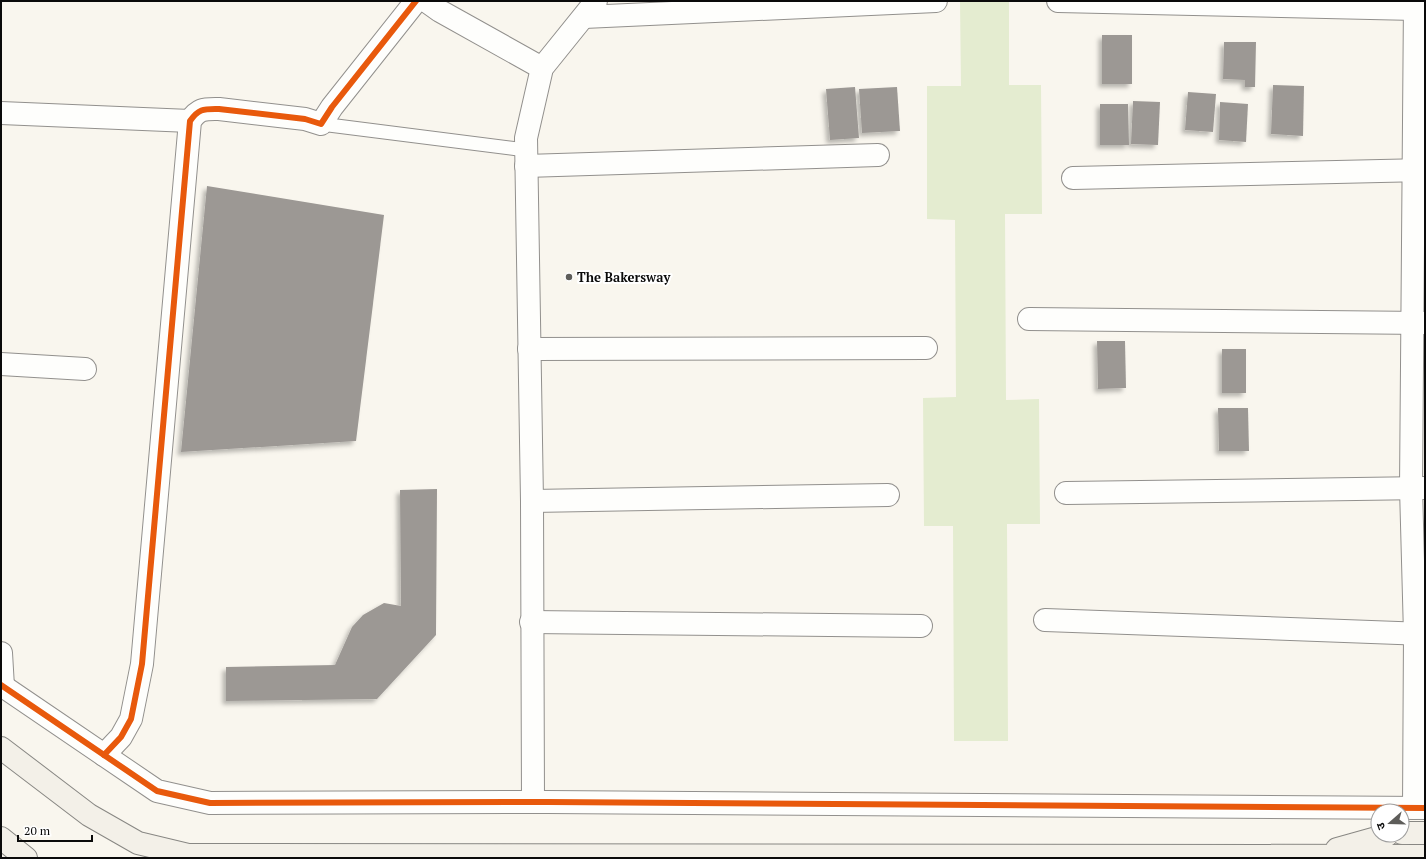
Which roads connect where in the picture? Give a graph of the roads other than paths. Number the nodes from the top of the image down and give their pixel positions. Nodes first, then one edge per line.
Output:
1 (416, 1) edge
2 (426, 1) edge
3 (936, 1) edge
4 (1058, 1) edge
5 (1415, 5) edge
6 (590, 9) edge
7 (542, 68) junction
8 (1, 113) edge
9 (190, 121) junction
10 (321, 124) junction
11 (878, 156) dead end
12 (526, 158) junction
13 (1420, 170) edge
14 (1073, 178) dead end
15 (1029, 319) dead end
16 (1419, 323) edge
17 (926, 348) dead end
18 (529, 349) junction
19 (1, 364) edge
20 (85, 369) dead end
21 (1418, 488) edge
22 (1066, 494) dead end
23 (888, 495) dead end
24 (532, 501) junction
25 (1045, 620) dead end
26 (531, 622) junction
27 (921, 626) dead end
28 (1420, 634) edge
29 (1, 653) edge
30 (2, 686) edge
31 (1, 748) edge
32 (104, 755) junction
33 (533, 802) junction
34 (1420, 808) edge
35 (1410, 833) edge
36 (1425, 833) edge
37 (1, 838) edge
38 (1370, 840) edge
39 (1425, 856) edge
40 (1309, 857) edge
41 (26, 858) edge

1 - 10 street
2 - 7 street
3 - 6 street
4 - 5 street
5 - 13 street
6 - 7 street
7 - 12 street
8 - 9 street
9 - 10 street
9 - 32 street
10 - 12 lane
11 - 12 street
12 - 18 street
13 - 14 street
13 - 16 street
15 - 16 street
16 - 21 street
17 - 18 street
18 - 24 street
19 - 20 street
21 - 22 street
21 - 28 street
23 - 24 street
24 - 26 street
25 - 28 street
26 - 27 street
26 - 33 street
28 - 34 street
29 - 30 street
30 - 32 street
31 - 40 street
32 - 33 street
33 - 34 street
35 - 36 street
37 - 41 street
38 - 40 street
39 - 40 street

